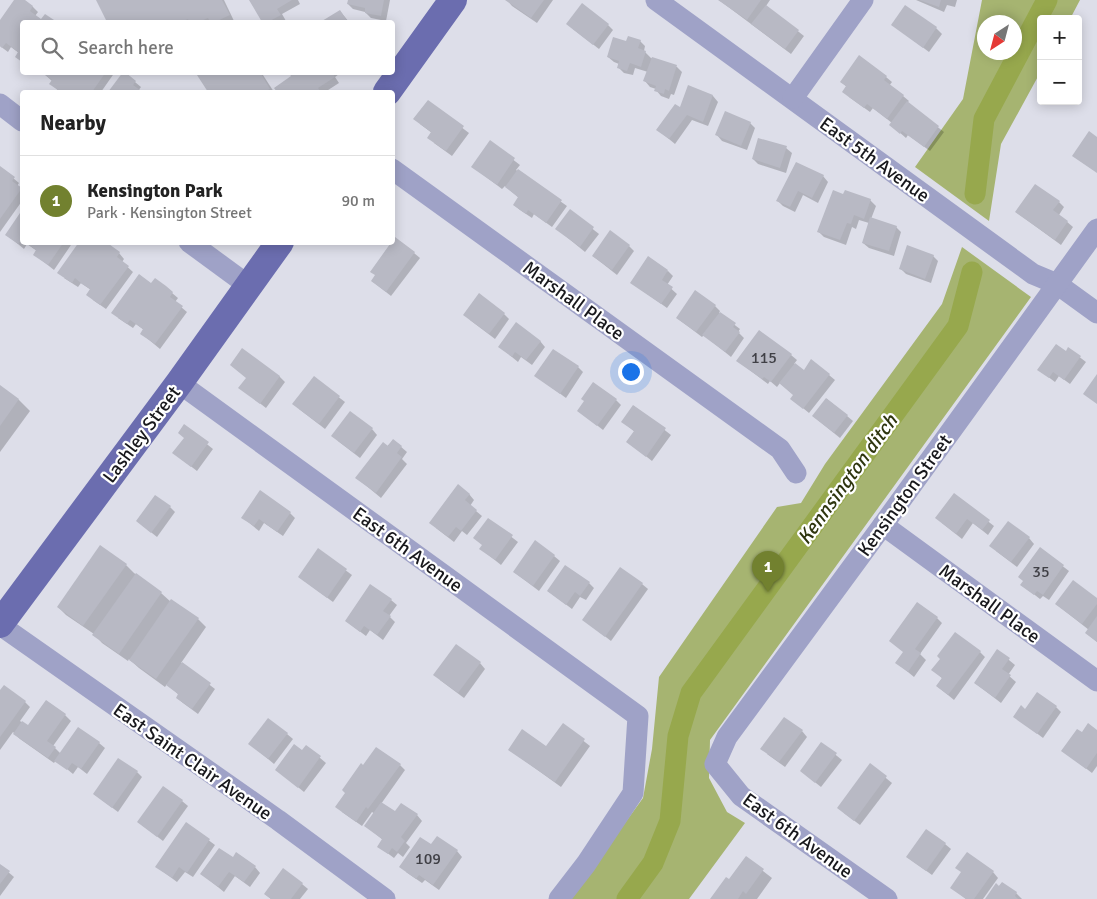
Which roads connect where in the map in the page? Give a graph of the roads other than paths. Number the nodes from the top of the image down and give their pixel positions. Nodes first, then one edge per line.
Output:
1 (453, 0) edge
2 (656, 0) edge
3 (863, 0) edge
4 (388, 90) edge
5 (792, 98) junction
6 (0, 104) edge
7 (20, 119) edge
8 (395, 171) edge
9 (1097, 229) edge
10 (193, 245) edge
11 (278, 245) edge
12 (1057, 284) junction
13 (249, 286) junction
14 (1097, 313) edge
15 (179, 383) junction
16 (796, 473) dead end
17 (883, 525) junction
18 (0, 624) edge
19 (1097, 681) edge
20 (715, 764) joint
21 (385, 899) edge
22 (559, 899) edge
23 (887, 899) edge

1 - 4 main road
2 - 5 street, East 5th Avenue
3 - 5 street
5 - 12 street, East 5th Avenue
6 - 7 street
8 - 16 street, Marshall Place
9 - 12 street, Kensington Street
10 - 13 street
11 - 13 main road, Lashley Street
12 - 14 street, East 5th Avenue
12 - 17 street, Kensington Street
13 - 15 main road, Lashley Street
15 - 18 main road, Lashley Street
15 - 22 street, East 6th Avenue
17 - 19 street, Marshall Place
17 - 20 street, Kensington Street
18 - 21 street, East Saint Clair Avenue
20 - 23 street, East 6th Avenue

